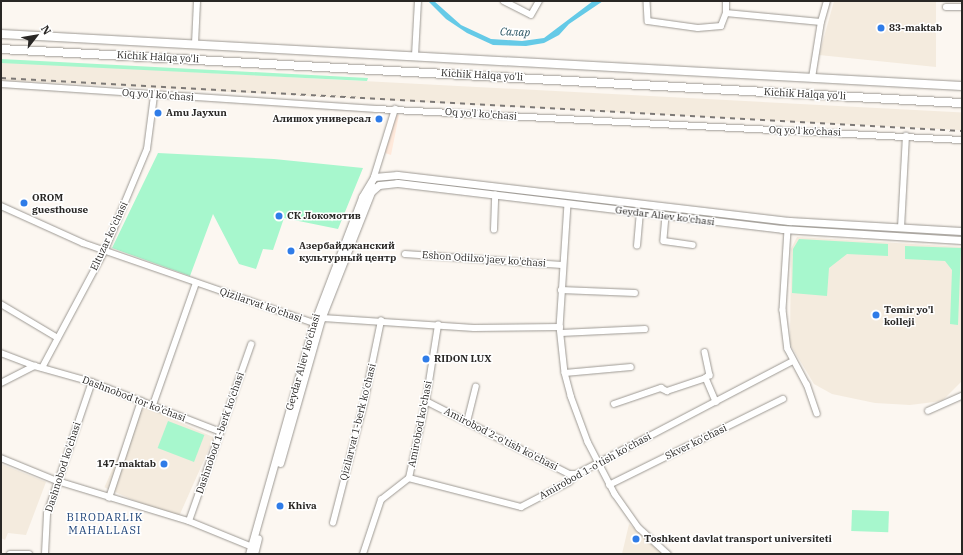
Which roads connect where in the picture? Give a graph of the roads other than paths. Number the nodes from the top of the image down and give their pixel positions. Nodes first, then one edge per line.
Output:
1 (197, 1) edge
2 (504, 1) edge
3 (539, 1) edge
4 (647, 1) edge
5 (726, 1) edge
6 (827, 1) edge
7 (418, 3) edge
8 (946, 6) dead end
9 (962, 7) edge
10 (726, 13) junction
11 (821, 22) junction
12 (1, 34) edge
13 (195, 44) junction
14 (1, 49) edge
15 (415, 56) junction
16 (414, 71) junction
17 (812, 78) junction
18 (1, 84) edge
19 (962, 86) edge
20 (154, 96) junction
21 (962, 103) edge
22 (395, 109) junction
23 (906, 136) junction
24 (962, 140) edge
25 (374, 177) junction
26 (453, 182) junction
27 (452, 190) junction
28 (372, 191) junction
29 (495, 195) junction
30 (568, 196) junction
31 (568, 204) junction
32 (1, 206) edge
33 (640, 213) junction
34 (666, 216) junction
35 (788, 221) junction
36 (494, 230) dead end
37 (788, 230) junction
38 (962, 231) edge
39 (901, 232) junction
40 (962, 240) edge
41 (693, 245) dead end
42 (637, 246) dead end
43 (105, 250) junction
44 (405, 254) dead end
45 (562, 265) junction
46 (196, 283) junction
47 (561, 290) junction
48 (635, 293) dead end
49 (1, 304) edge
50 (321, 319) junction
51 (381, 321) junction
52 (314, 323) junction
53 (438, 325) junction
54 (645, 329) dead end
55 (560, 330) junction
56 (58, 338) junction
57 (251, 345) dead end
58 (705, 352) dead end
59 (1, 353) edge
60 (793, 361) junction
61 (34, 366) junction
62 (631, 367) dead end
63 (42, 368) junction
64 (565, 373) junction
65 (706, 378) junction
66 (92, 382) junction
67 (1, 383) edge
68 (476, 387) dead end
69 (962, 396) edge
70 (783, 399) dead end
71 (141, 401) junction
72 (426, 402) junction
73 (716, 402) junction
74 (614, 404) dead end
75 (153, 405) junction
76 (928, 411) dead end
77 (817, 413) dead end
78 (467, 422) junction
79 (221, 432) junction
80 (1, 458) edge
81 (598, 463) junction
82 (577, 474) junction
83 (409, 478) junction
84 (57, 481) junction
85 (609, 485) junction
86 (109, 498) junction
87 (189, 521) junction
88 (333, 523) dead end
89 (254, 549) edge
90 (10, 554) edge
91 (29, 554) edge
92 (45, 554) edge
93 (249, 554) edge
94 (363, 554) edge
95 (668, 554) edge

1 - 13 street
2 - 3 street
4 - 10 street
5 - 10 street
6 - 11 street
7 - 15 street
8 - 9 street
10 - 11 street
11 - 17 street
12 - 13 highway, Kichik Halqa yo'li
13 - 15 highway, Kichik Halqa yo'li
14 - 16 highway, Kichik Halqa yo'li
15 - 16 highway
15 - 17 highway, Kichik Halqa yo'li
16 - 21 highway, Kichik Halqa yo'li
17 - 19 highway, Kichik Halqa yo'li
18 - 20 street, Oq yo'l ko'chasi
20 - 22 street, Oq yo'l ko'chasi
20 - 43 street, Eltuzar ko'chasi
22 - 23 street, Oq yo'l ko'chasi
22 - 25 street, Geydar Aliev ko'chasi
23 - 24 street, Oq yo'l ko'chasi
23 - 39 street
25 - 26 main road, Geydar Aliev ko'chasi
25 - 28 main road, Geydar Aliev ko'chasi
25 - 52 main road, Geydar Aliev ko'chasi
26 - 27 main road
26 - 30 main road, Geydar Aliev ko'chasi
27 - 28 main road, Geydar Aliev ko'chasi
27 - 29 main road, Geydar Aliev ko'chasi
28 - 50 main road, Geydar Aliev ko'chasi
29 - 31 main road, Geydar Aliev ko'chasi
29 - 36 street
30 - 31 main road
30 - 35 main road, Geydar Aliev ko'chasi
31 - 33 main road, Geydar Aliev ko'chasi
31 - 45 street
32 - 43 street, Qizilarvat ko'chasi
33 - 34 main road, Geydar Aliev ko'chasi
33 - 42 street
34 - 37 main road, Geydar Aliev ko'chasi
34 - 41 street
35 - 37 main road
35 - 39 main road, Geydar Aliev ko'chasi
37 - 39 main road, Geydar Aliev ko'chasi
37 - 60 street
38 - 39 main road, Geydar Aliev ko'chasi
39 - 40 main road, Geydar Aliev ko'chasi
43 - 46 street, Qizilarvat ko'chasi
43 - 56 street, Eltuzar ko'chasi
44 - 45 street, Eshon Odilxo'jaev ko'chasi
45 - 47 street
46 - 52 street, Qizilarvat ko'chasi
46 - 75 street
47 - 48 street
47 - 55 street
49 - 56 street
50 - 51 street
50 - 52 street, Qizilarvat ko'chasi
50 - 89 main road, Geydar Aliev ko'chasi
51 - 53 street
51 - 88 street, Qizilarvat 1-berk ko'chasi
52 - 89 main road, Geydar Aliev ko'chasi
53 - 55 street
53 - 72 street, Amirobod ko'chasi
54 - 55 street
55 - 64 street
56 - 63 street, Eltuzar ko'chasi
57 - 79 street, Dashnobod 1-berk ko'chasi
58 - 65 street
59 - 61 street, Dashnobod tor ko'chasi
60 - 73 street, Amirobod 1-o'tish ko'chasi
60 - 77 street
61 - 63 street, Dashnobod tor ko'chasi
61 - 67 street
62 - 64 street
63 - 66 street, Dashnobod tor ko'chasi
64 - 81 street
65 - 73 street
65 - 74 street
66 - 71 street, Dashnobod tor ko'chasi
66 - 84 street, Dashnobod ko'chasi
68 - 78 street
69 - 76 street
70 - 85 street, Skver ko'chasi
71 - 75 street, Dashnobod tor ko'chasi
71 - 86 street
72 - 78 street, Amirobod 2-o'tish ko'chasi
72 - 83 street, Amirobod ko'chasi
73 - 81 street, Amirobod 1-o'tish ko'chasi
75 - 79 street, Dashnobod tor ko'chasi
78 - 82 street, Amirobod 2-o'tish ko'chasi
79 - 87 street, Dashnobod 1-berk ko'chasi
80 - 84 street
81 - 82 street, Amirobod 1-o'tish ko'chasi
81 - 85 street
82 - 83 street, Amirobod 1-o'tish ko'chasi
83 - 94 street, Amirobod ko'chasi
84 - 86 street
84 - 92 street, Dashnobod ko'chasi
85 - 95 street
86 - 87 street
87 - 89 street
89 - 93 main road, Geydar Aliev ko'chasi
90 - 91 street

